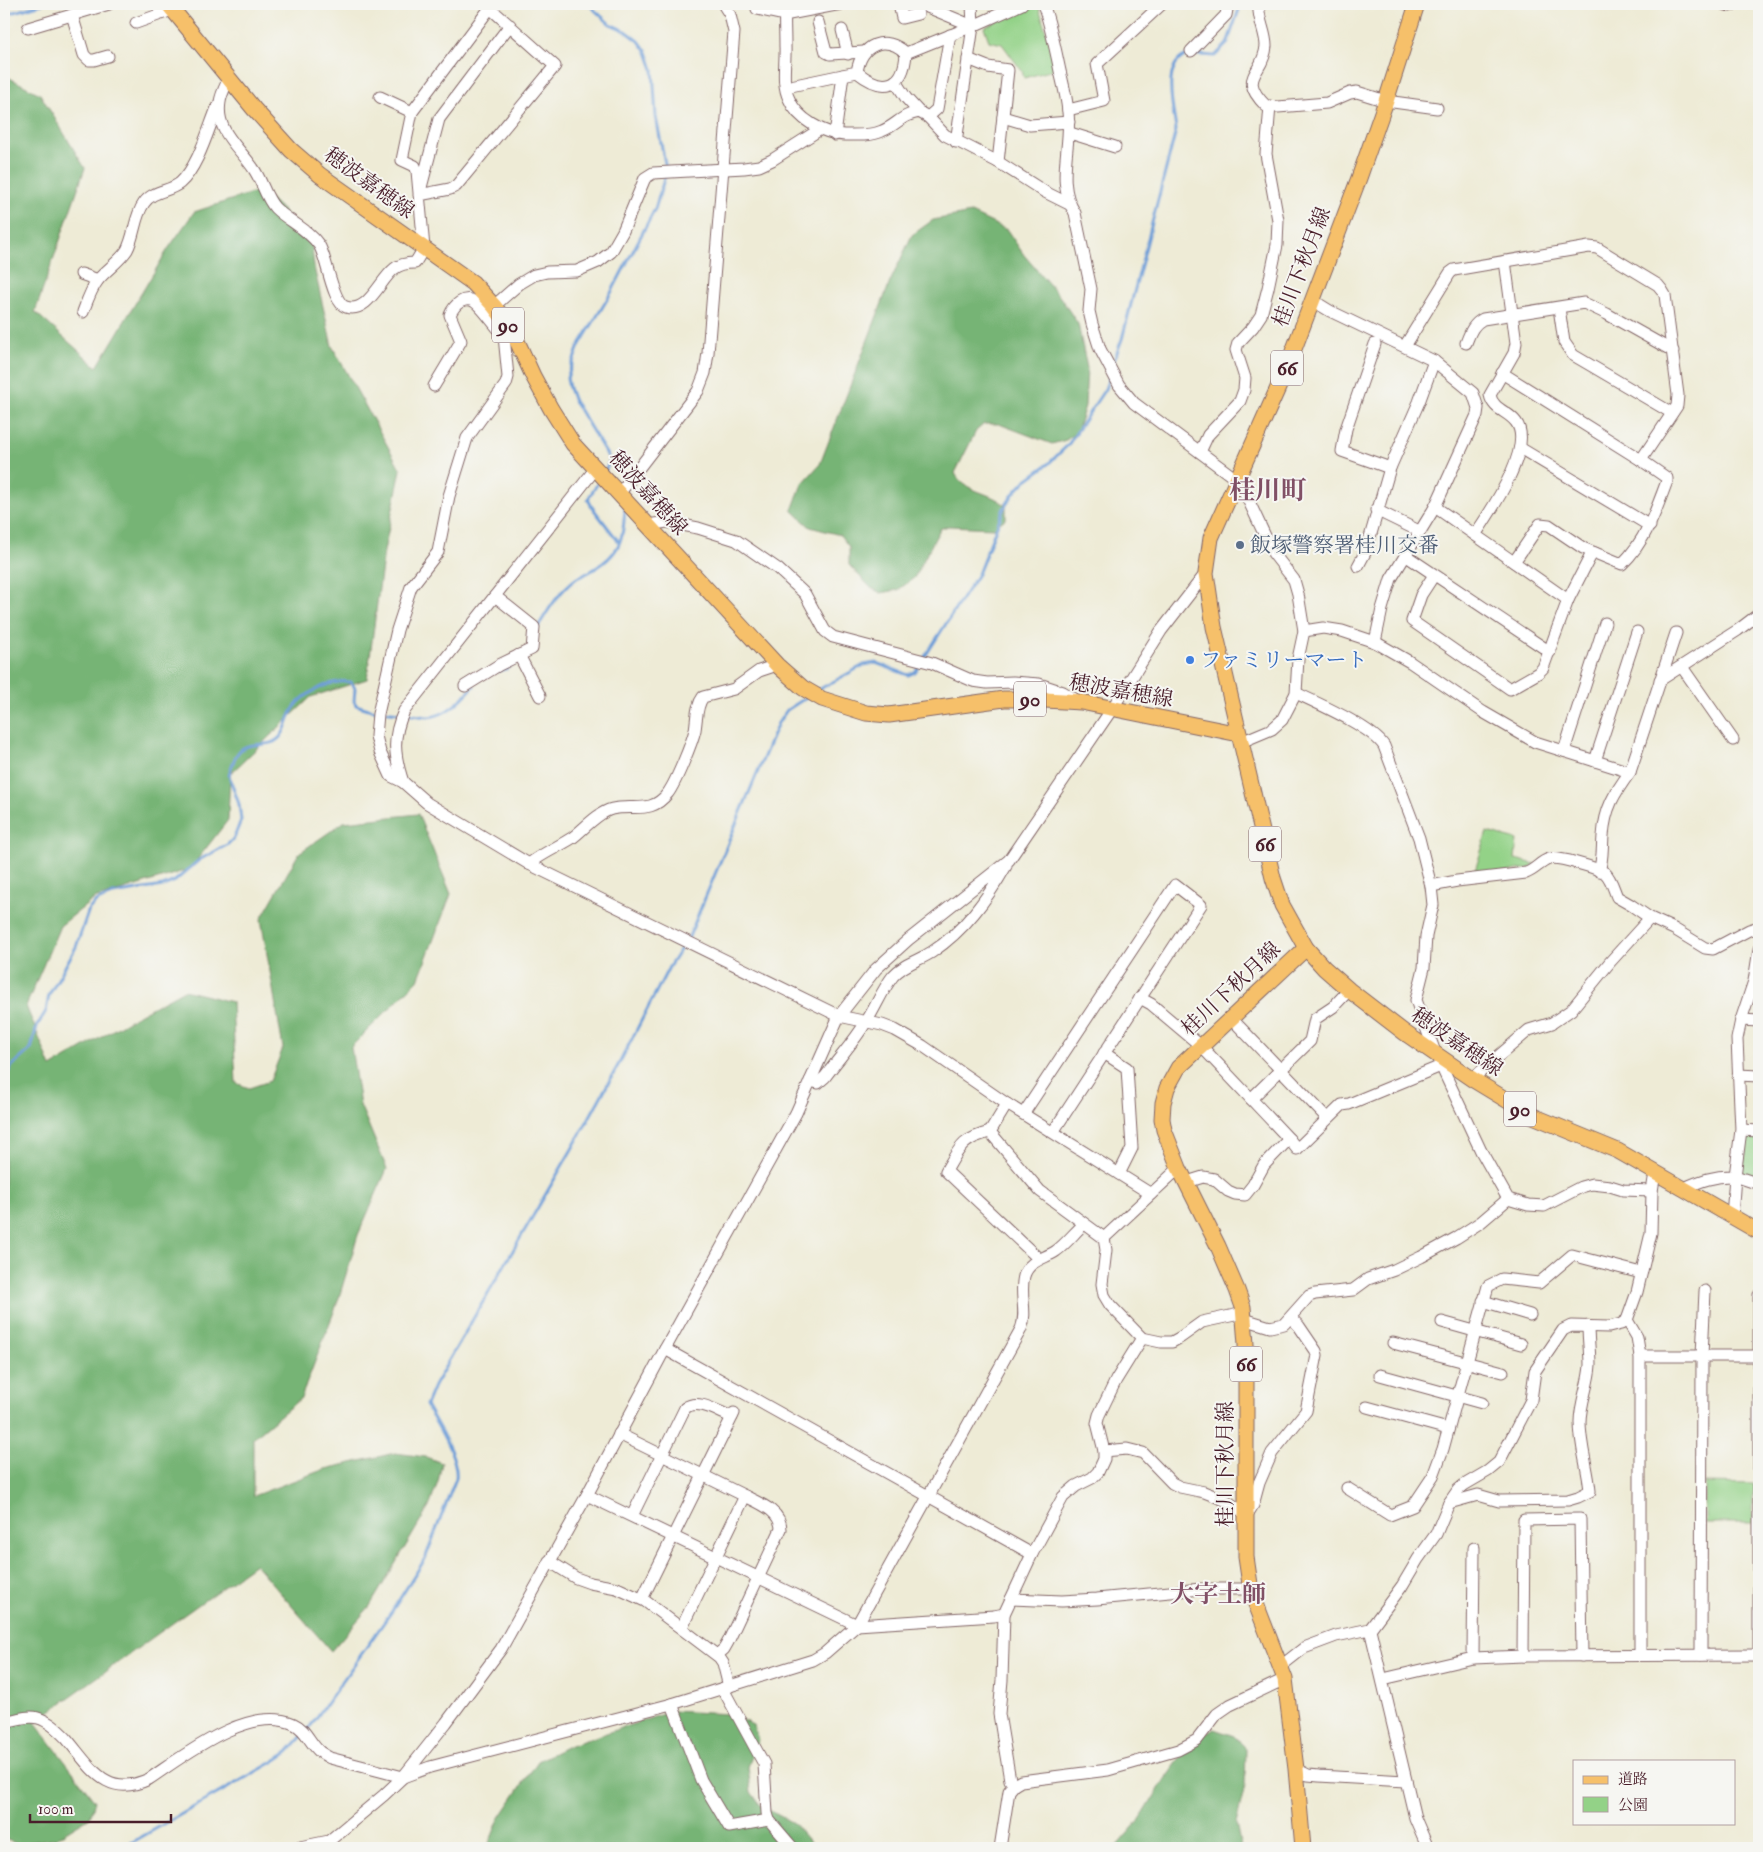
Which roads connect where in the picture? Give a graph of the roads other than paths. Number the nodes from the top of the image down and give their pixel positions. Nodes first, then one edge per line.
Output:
1 (109, 4) edge
2 (723, 4) edge
3 (841, 4) edge
4 (902, 4) edge
5 (972, 4) edge
6 (1022, 4) edge
7 (1043, 4) edge
8 (1162, 4) edge
9 (1228, 4) edge
10 (1259, 4) edge
11 (1417, 4) edge
12 (1723, 4) edge
13 (1734, 4) edge
14 (170, 7) edge
15 (757, 9) dead end
16 (784, 9) edge
17 (919, 9) edge
18 (72, 15) junction
19 (818, 22) dead end
20 (136, 23) dead end
21 (510, 25) junction
22 (973, 26) junction
23 (28, 28) dead end
24 (842, 30) dead end
25 (950, 35) junction
26 (1191, 51) dead end
27 (864, 52) junction
28 (848, 54) junction
29 (906, 54) junction
30 (108, 56) dead end
31 (968, 59) junction
32 (858, 72) junction
33 (843, 75) junction
34 (230, 78) junction
35 (895, 81) junction
36 (786, 87) junction
37 (380, 97) dead end
38 (1386, 101) junction
39 (220, 102) junction
40 (1270, 106) junction
41 (1436, 108) dead end
42 (412, 112) junction
43 (924, 114) junction
44 (1003, 117) junction
45 (1069, 121) junction
46 (819, 130) junction
47 (836, 135) junction
48 (956, 142) junction
49 (1115, 147) dead end
50 (998, 162) junction
51 (723, 169) junction
52 (419, 196) junction
53 (1069, 204) junction
54 (424, 248) junction
55 (1505, 261) junction
56 (81, 274) dead end
57 (98, 280) junction
58 (1312, 300) junction
59 (494, 306) junction
60 (1559, 308) junction
61 (84, 312) dead end
62 (1512, 315) junction
63 (508, 333) junction
64 (1466, 343) dead end
65 (1375, 344) dead end
66 (1405, 346) junction
67 (1673, 351) junction
68 (1434, 361) junction
69 (1502, 373) junction
70 (434, 386) dead end
71 (1672, 413) junction
72 (1520, 448) junction
73 (1200, 452) junction
74 (1642, 460) junction
75 (596, 468) junction
76 (1390, 468) junction
77 (1236, 479) junction
78 (619, 494) junction
79 (1435, 507) junction
80 (1376, 510) junction
81 (648, 526) junction
82 (1650, 526) junction
83 (1419, 531) junction
84 (1475, 535) junction
85 (1595, 553) junction
86 (1405, 555) junction
87 (1514, 562) junction
88 (1358, 566) dead end
89 (1206, 573) junction
90 (1434, 575) junction
91 (494, 596) junction
92 (1568, 600) junction
93 (1759, 614) edge
94 (1605, 623) dead end
95 (1304, 631) junction
96 (1637, 632) dead end
97 (1676, 633) dead end
98 (1375, 642) junction
99 (1550, 652) junction
100 (519, 655) junction
101 (777, 666) junction
102 (1682, 668) junction
103 (1660, 680) junction
104 (465, 686) dead end
105 (1296, 693) junction
106 (540, 696) dead end
107 (1081, 702) junction
108 (1112, 709) junction
109 (1240, 738) junction
110 (1733, 740) dead end
111 (1564, 751) junction
112 (1595, 761) junction
113 (1630, 772) junction
114 (403, 782) junction
115 (1009, 860) junction
116 (529, 864) junction
117 (1599, 871) junction
118 (1431, 886) junction
119 (1650, 918) junction
120 (1759, 927) edge
121 (1306, 948) junction
122 (1759, 949) edge
123 (1349, 990) junction
124 (1140, 998) junction
125 (839, 1016) junction
126 (1230, 1018) junction
127 (1741, 1020) junction
128 (1759, 1021) edge
129 (866, 1022) junction
130 (1201, 1046) junction
131 (1104, 1053) junction
132 (1439, 1061) junction
133 (1281, 1071) junction
134 (1738, 1075) junction
135 (1759, 1076) edge
136 (1472, 1079) junction
137 (810, 1082) junction
138 (1251, 1099) junction
139 (1007, 1104) junction
140 (1024, 1113) junction
141 (1327, 1118) junction
142 (1741, 1130) junction
143 (1759, 1131) edge
144 (990, 1132) junction
145 (1053, 1132) junction
146 (1288, 1139) junction
147 (1179, 1168) junction
148 (1655, 1173) junction
149 (1119, 1174) junction
150 (1735, 1176) junction
151 (1187, 1182) junction
152 (1759, 1184) edge
153 (1682, 1189) junction
154 (1652, 1192) junction
155 (1151, 1194) junction
156 (1508, 1200) junction
157 (1732, 1217) junction
158 (1084, 1224) junction
159 (1759, 1232) edge
160 (1104, 1238) junction
161 (1039, 1259) junction
162 (1641, 1273) junction
163 (1705, 1292) dead end
164 (1759, 1295) edge
165 (1483, 1301) junction
166 (1244, 1316) junction
167 (1530, 1316) dead end
168 (1291, 1318) junction
169 (1627, 1320) junction
170 (1442, 1322) dead end
171 (1588, 1326) junction
172 (1475, 1332) junction
173 (1142, 1338) junction
174 (1393, 1343) dead end
175 (1521, 1344) dead end
176 (664, 1349) junction
177 (1640, 1356) junction
178 (1702, 1356) junction
179 (1759, 1356) edge
180 (1466, 1362) junction
181 (1503, 1372) dead end
182 (1380, 1375) dead end
183 (1457, 1397) junction
184 (1482, 1404) dead end
185 (1367, 1407) dead end
186 (1448, 1429) junction
187 (620, 1434) junction
188 (1104, 1451) junction
189 (661, 1455) junction
190 (704, 1476) junction
191 (1347, 1488) dead end
192 (587, 1495) junction
193 (928, 1495) junction
194 (745, 1496) junction
195 (1579, 1497) junction
196 (1522, 1502) junction
197 (1450, 1503) junction
198 (1246, 1515) junction
199 (632, 1516) junction
200 (1580, 1518) junction
201 (1524, 1520) junction
202 (674, 1536) junction
203 (1474, 1548) dead end
204 (1032, 1554) junction
205 (1759, 1555) edge
206 (717, 1557) junction
207 (549, 1561) junction
208 (758, 1577) junction
209 (1250, 1587) junction
210 (642, 1599) junction
211 (1011, 1599) junction
212 (1004, 1614) junction
213 (1759, 1623) edge
214 (857, 1625) junction
215 (682, 1627) junction
216 (1370, 1629) junction
217 (717, 1655) junction
218 (1701, 1655) junction
219 (1759, 1655) edge
220 (1523, 1656) junction
221 (1582, 1656) junction
222 (1640, 1656) junction
223 (1473, 1658) junction
224 (1283, 1673) junction
225 (1383, 1679) junction
226 (726, 1688) junction
227 (672, 1704) junction
228 (4, 1722) edge
229 (1296, 1769) junction
230 (403, 1777) junction
231 (1405, 1781) junction
232 (1014, 1785) junction
233 (769, 1820) junction
234 (1426, 1847) edge
235 (295, 1848) edge
236 (793, 1848) edge
237 (1000, 1848) edge
238 (1303, 1848) edge

1 - 18 street
2 - 51 street
3 - 16 street
4 - 17 street
5 - 22 street
6 - 22 street
7 - 45 street
8 - 45 street
9 - 26 street
10 - 40 street
11 - 38 main road, 桂川下秋月線 / 66
12 - 13 street
14 - 20 street
14 - 34 main road, 穂波嘉穂線 / 90
15 - 16 street
16 - 36 street
17 - 22 street
18 - 23 street
18 - 30 street
19 - 28 street
21 - 42 street
21 - 52 street
21 - 52 street
22 - 25 street
22 - 31 street
24 - 28 street
25 - 29 street
25 - 43 street
27 - 28 street
27 - 29 street
27 - 32 street
29 - 35 street
31 - 44 street
31 - 48 street
32 - 33 street
32 - 35 street
33 - 36 street
33 - 47 street
34 - 39 street
34 - 54 main road, 穂波嘉穂線 / 90
35 - 43 street
36 - 46 street
37 - 42 street
38 - 40 street
38 - 41 street
38 - 58 main road, 桂川下秋月線 / 66
39 - 54 street
39 - 57 street
40 - 73 street
42 - 52 street
43 - 47 street
43 - 48 street
44 - 45 street
44 - 50 street
45 - 49 street
45 - 53 street
46 - 47 street
46 - 51 street
48 - 50 street
50 - 53 street
51 - 59 street
51 - 78 street
52 - 54 street
53 - 73 street
54 - 59 main road, 穂波嘉穂線 / 90
55 - 62 street
55 - 66 street
55 - 67 street
56 - 57 street
57 - 61 street
58 - 66 street
58 - 77 main road, 桂川下秋月線 / 66
59 - 63 main road, 穂波嘉穂線 / 90
60 - 62 street
60 - 67 street
60 - 71 street
62 - 64 street
62 - 69 street
63 - 70 street
63 - 75 main road, 穂波嘉穂線 / 90
63 - 114 street
65 - 76 street
66 - 68 street
67 - 71 street
68 - 76 street
68 - 79 street
69 - 72 street
69 - 74 street
71 - 74 street
72 - 82 street
72 - 84 street
73 - 77 street
74 - 82 street
75 - 78 main road, 穂波嘉穂線 / 90
75 - 91 street
76 - 80 street
77 - 89 main road, 桂川下秋月線 / 66
77 - 95 street
78 - 81 main road, 穂波嘉穂線 / 90
79 - 83 street
79 - 84 street
80 - 83 street
80 - 88 street
81 - 101 main road, 穂波嘉穂線 / 90
81 - 107 street
82 - 85 street
83 - 86 street
84 - 87 street
85 - 87 street
85 - 92 street
86 - 90 street
86 - 98 street
87 - 92 street
89 - 108 street
89 - 109 main road, 桂川下秋月線 / 66
90 - 99 street
90 - 99 street
91 - 100 street
91 - 114 street
92 - 99 street
93 - 102 street
94 - 111 street
95 - 98 street
95 - 105 street
96 - 112 street
97 - 103 street
98 - 111 street
100 - 104 street
100 - 106 street
101 - 107 main road, 穂波嘉穂線 / 90
101 - 116 street
102 - 103 street
102 - 110 street
103 - 113 street
105 - 109 street
105 - 118 street
107 - 108 main road, 穂波嘉穂線 / 90
108 - 109 main road, 穂波嘉穂線 / 90
108 - 115 street
109 - 121 main road, 桂川下秋月線 / 66
111 - 112 street
112 - 113 street
113 - 117 street
114 - 116 street
115 - 125 street
115 - 129 street
116 - 125 street
117 - 118 street
117 - 119 street
118 - 132 street
119 - 120 street
119 - 136 street
121 - 123 main road, 穂波嘉穂線 / 90
121 - 126 main road, 桂川下秋月線 / 66
122 - 127 street
123 - 132 main road, 穂波嘉穂線 / 90
123 - 133 street
124 - 130 street
124 - 131 street
124 - 140 street
125 - 129 street
125 - 137 street
126 - 130 main road, 桂川下秋月線 / 66
126 - 133 street
127 - 128 street
127 - 134 street
129 - 137 street
129 - 139 street
130 - 138 street
130 - 147 main road, 桂川下秋月線 / 66
131 - 145 street
131 - 149 street
132 - 136 main road, 穂波嘉穂線 / 90
132 - 141 street
132 - 156 street
133 - 138 street
133 - 141 street
134 - 135 street
134 - 142 street
136 - 148 main road, 穂波嘉穂線 / 90
137 - 176 street
138 - 146 street
139 - 140 street
139 - 144 street
140 - 145 street
141 - 146 street
142 - 143 street
142 - 150 street
144 - 158 street
144 - 161 street
145 - 149 street
146 - 151 street
147 - 151 main road, 桂川下秋月線 / 66
147 - 155 street
148 - 153 main road, 穂波嘉穂線 / 90
148 - 154 street
149 - 155 street
150 - 152 street
150 - 153 street
150 - 157 street
151 - 166 main road, 桂川下秋月線 / 66
153 - 157 main road, 穂波嘉穂線 / 90
154 - 156 street
154 - 162 street
155 - 160 street
156 - 168 street
157 - 159 main road, 穂波嘉穂線 / 90
158 - 160 street
158 - 161 street
160 - 173 street
161 - 193 street
162 - 165 street
162 - 169 street
163 - 178 street
164 - 179 street
165 - 167 street
165 - 172 street
166 - 168 street
166 - 173 street
166 - 198 main road, 桂川下秋月線 / 66
168 - 198 street
169 - 171 street
169 - 177 street
170 - 172 street
171 - 195 street
171 - 197 street
172 - 175 street
172 - 180 street
173 - 188 street
174 - 180 street
176 - 187 street
176 - 193 street
177 - 178 street
177 - 222 street
178 - 179 street
178 - 218 street
179 - 205 street
180 - 181 street
180 - 183 street
182 - 183 street
183 - 184 street
183 - 186 street
185 - 186 street
186 - 191 street
187 - 189 street
187 - 192 street
188 - 198 street
188 - 204 street
189 - 190 street
189 - 190 street
189 - 199 street
190 - 194 street
190 - 202 street
192 - 199 street
192 - 207 street
193 - 204 street
193 - 214 street
194 - 206 street
194 - 208 street
195 - 196 street
195 - 200 street
196 - 197 street
196 - 201 street
197 - 216 street
198 - 209 main road, 桂川下秋月線 / 66
199 - 202 street
200 - 201 street
200 - 221 street
201 - 220 street
202 - 206 street
202 - 210 street
203 - 223 street
204 - 211 street
205 - 213 street
206 - 208 street
206 - 215 street
207 - 210 street
207 - 230 street
208 - 214 street
208 - 217 street
209 - 211 street
209 - 224 main road, 桂川下秋月線 / 66
210 - 215 street
211 - 212 street
212 - 214 street
212 - 232 street
213 - 219 street
214 - 226 street
215 - 217 street
216 - 224 street
216 - 225 street
217 - 226 street
218 - 219 street
218 - 222 street
220 - 221 street
220 - 223 street
221 - 222 street
223 - 225 street
224 - 229 main road, 桂川下秋月線 / 66
224 - 232 street
225 - 231 street
226 - 227 street
226 - 233 street
227 - 230 street
227 - 233 street
228 - 230 street
229 - 231 street
229 - 238 main road, 桂川下秋月線 / 66
230 - 235 street
231 - 234 street
232 - 237 street
233 - 236 street

